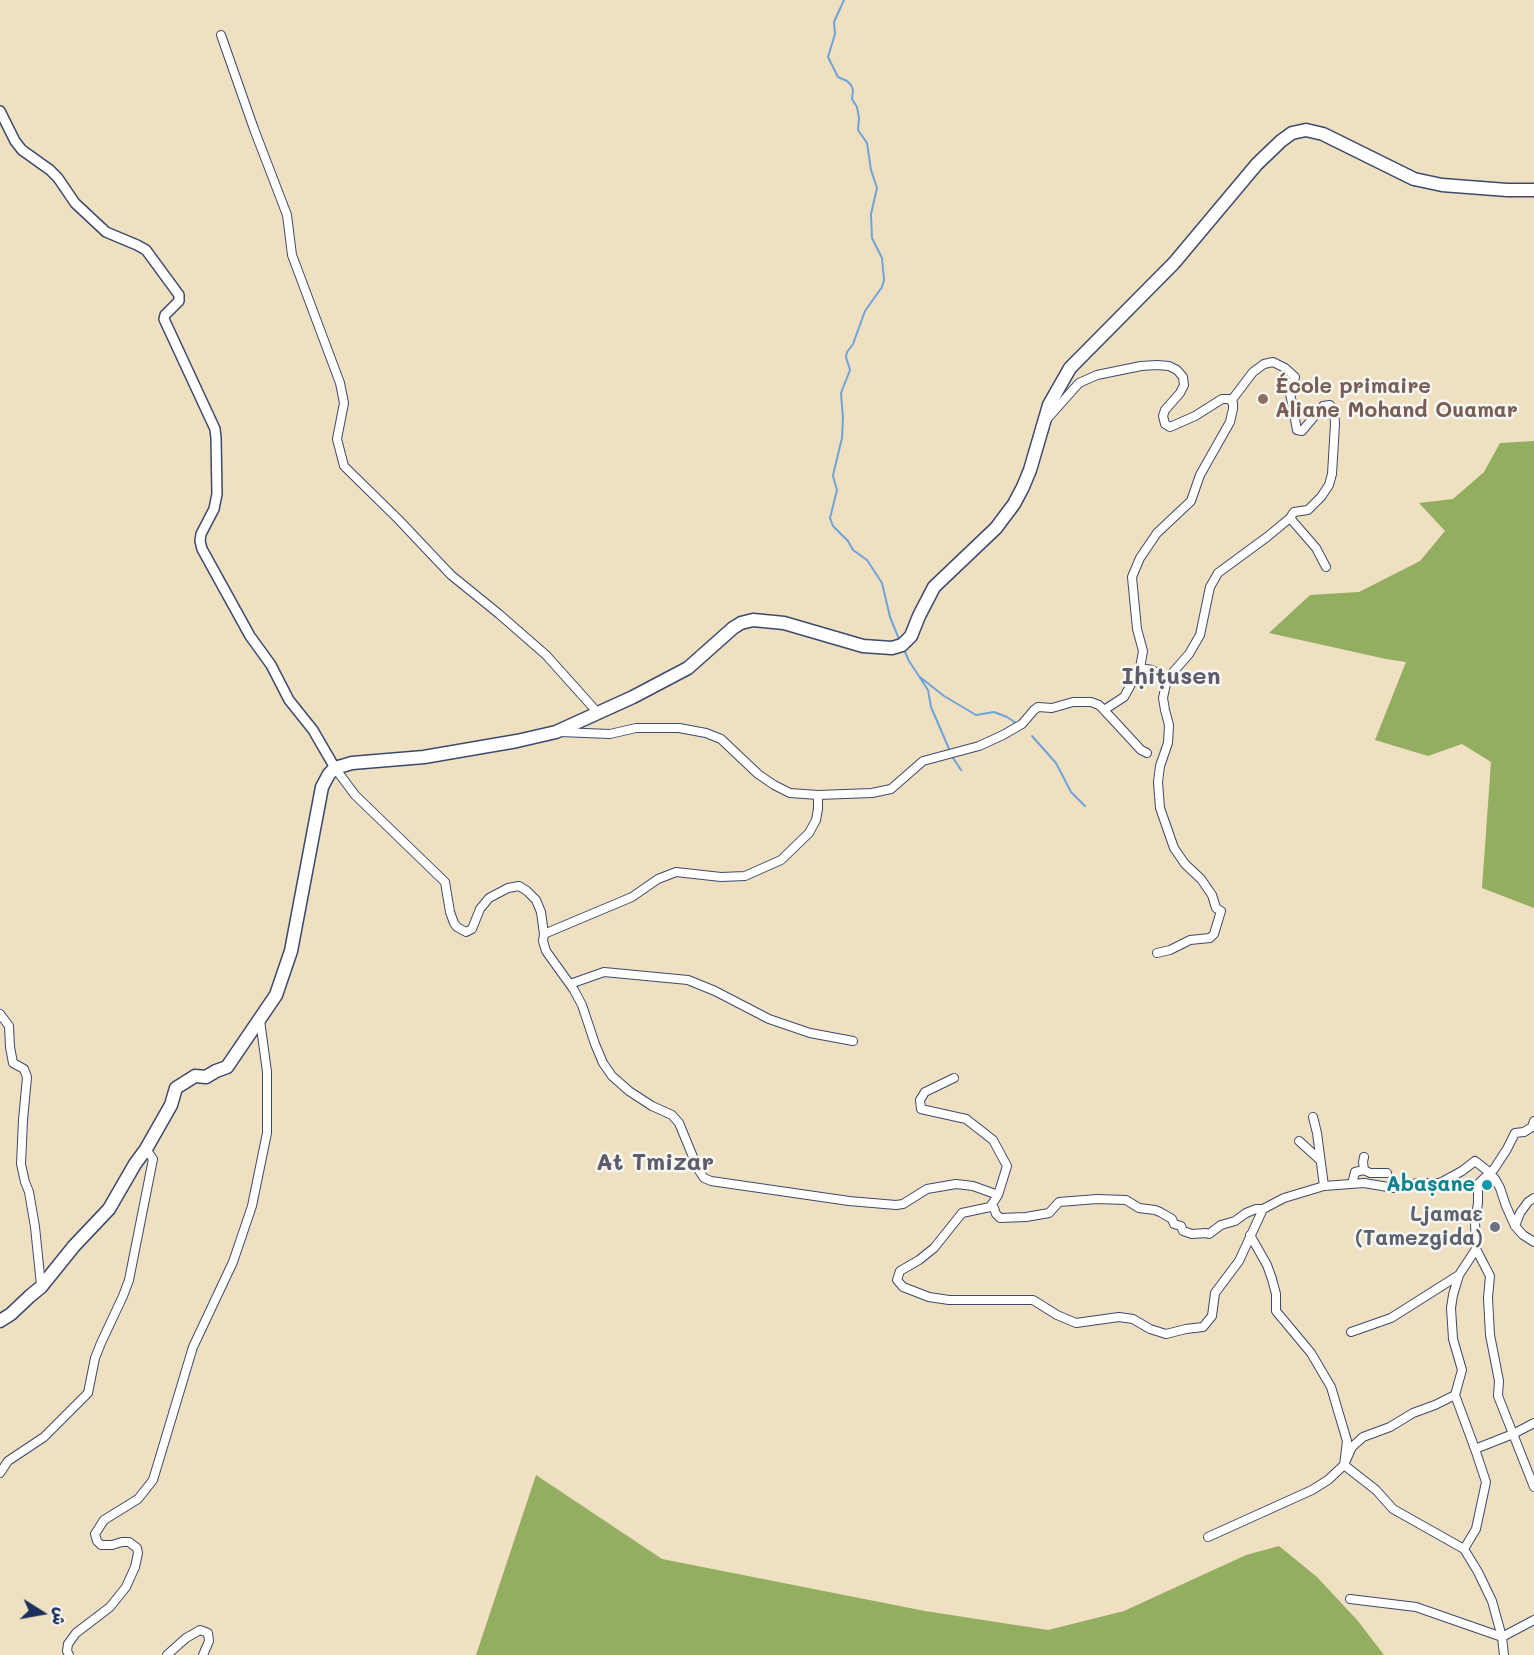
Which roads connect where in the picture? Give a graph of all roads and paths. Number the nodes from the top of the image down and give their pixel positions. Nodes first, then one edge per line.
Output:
1 (221, 35) dead end
2 (0, 111) edge
3 (1534, 190) edge
4 (1231, 401) junction
5 (1041, 428) junction
6 (1290, 518) junction
7 (1326, 567) dead end
8 (1140, 668) junction
9 (1167, 679) junction
10 (1104, 710) junction
11 (598, 713) junction
12 (556, 732) junction
13 (1147, 753) dead end
14 (335, 768) junction
15 (818, 795) junction
16 (544, 934) junction
17 (1157, 953) dead end
18 (570, 984) junction
19 (0, 1014) edge
20 (260, 1019) junction
21 (853, 1041) dead end
22 (954, 1078) dead end
23 (1313, 1117) dead end
24 (1534, 1121) edge
25 (1299, 1141) dead end
26 (146, 1149) junction
27 (1364, 1157) dead end
28 (1320, 1160) junction
29 (1364, 1170) junction
30 (1489, 1172) junction
31 (1387, 1173) dead end
32 (1352, 1184) junction
33 (1324, 1186) junction
34 (998, 1195) junction
35 (1534, 1198) edge
36 (990, 1207) junction
37 (1263, 1209) junction
38 (1515, 1226) junction
39 (1250, 1235) junction
40 (1534, 1242) edge
41 (1476, 1249) junction
42 (1459, 1275) junction
43 (41, 1287) junction
44 (0, 1321) edge
45 (1352, 1332) dead end
46 (1455, 1395) junction
47 (1534, 1424) edge
48 (1513, 1434) junction
49 (1475, 1449) junction
50 (1344, 1465) junction
51 (0, 1473) edge
52 (1534, 1487) edge
53 (1208, 1537) dead end
54 (1464, 1549) junction
55 (1350, 1599) dead end
56 (1534, 1620) edge
57 (1502, 1637) junction
58 (69, 1655) edge
59 (167, 1655) edge
60 (203, 1655) edge
61 (1504, 1655) edge

1 - 11 street
2 - 14 street
3 - 5 main road
4 - 5 street
4 - 6 street
4 - 8 street
5 - 11 main road
6 - 7 street
6 - 9 street
8 - 9 street
8 - 10 street
9 - 17 street
10 - 13 street
10 - 15 street
11 - 12 main road
12 - 14 main road
12 - 15 street
14 - 16 street
14 - 20 main road
15 - 16 street
16 - 18 street
18 - 21 street
18 - 34 street
19 - 43 street
20 - 26 main road
20 - 58 street
22 - 34 street
23 - 28 street
24 - 30 street
25 - 28 street
26 - 43 main road
26 - 51 street
27 - 29 street
28 - 33 street
29 - 31 street
29 - 32 street
30 - 32 street
30 - 38 street
30 - 41 street
32 - 33 street
33 - 37 street
34 - 36 street
35 - 38 street
36 - 37 street
36 - 39 street
37 - 39 street
38 - 40 street
39 - 50 street
41 - 42 street
41 - 48 street
42 - 45 street
42 - 46 street
43 - 44 main road
46 - 49 street
46 - 50 street
47 - 48 street
48 - 49 street
48 - 52 street
49 - 54 street
50 - 53 street
50 - 54 street
54 - 57 street
55 - 57 street
56 - 57 street
57 - 61 street
59 - 60 street

